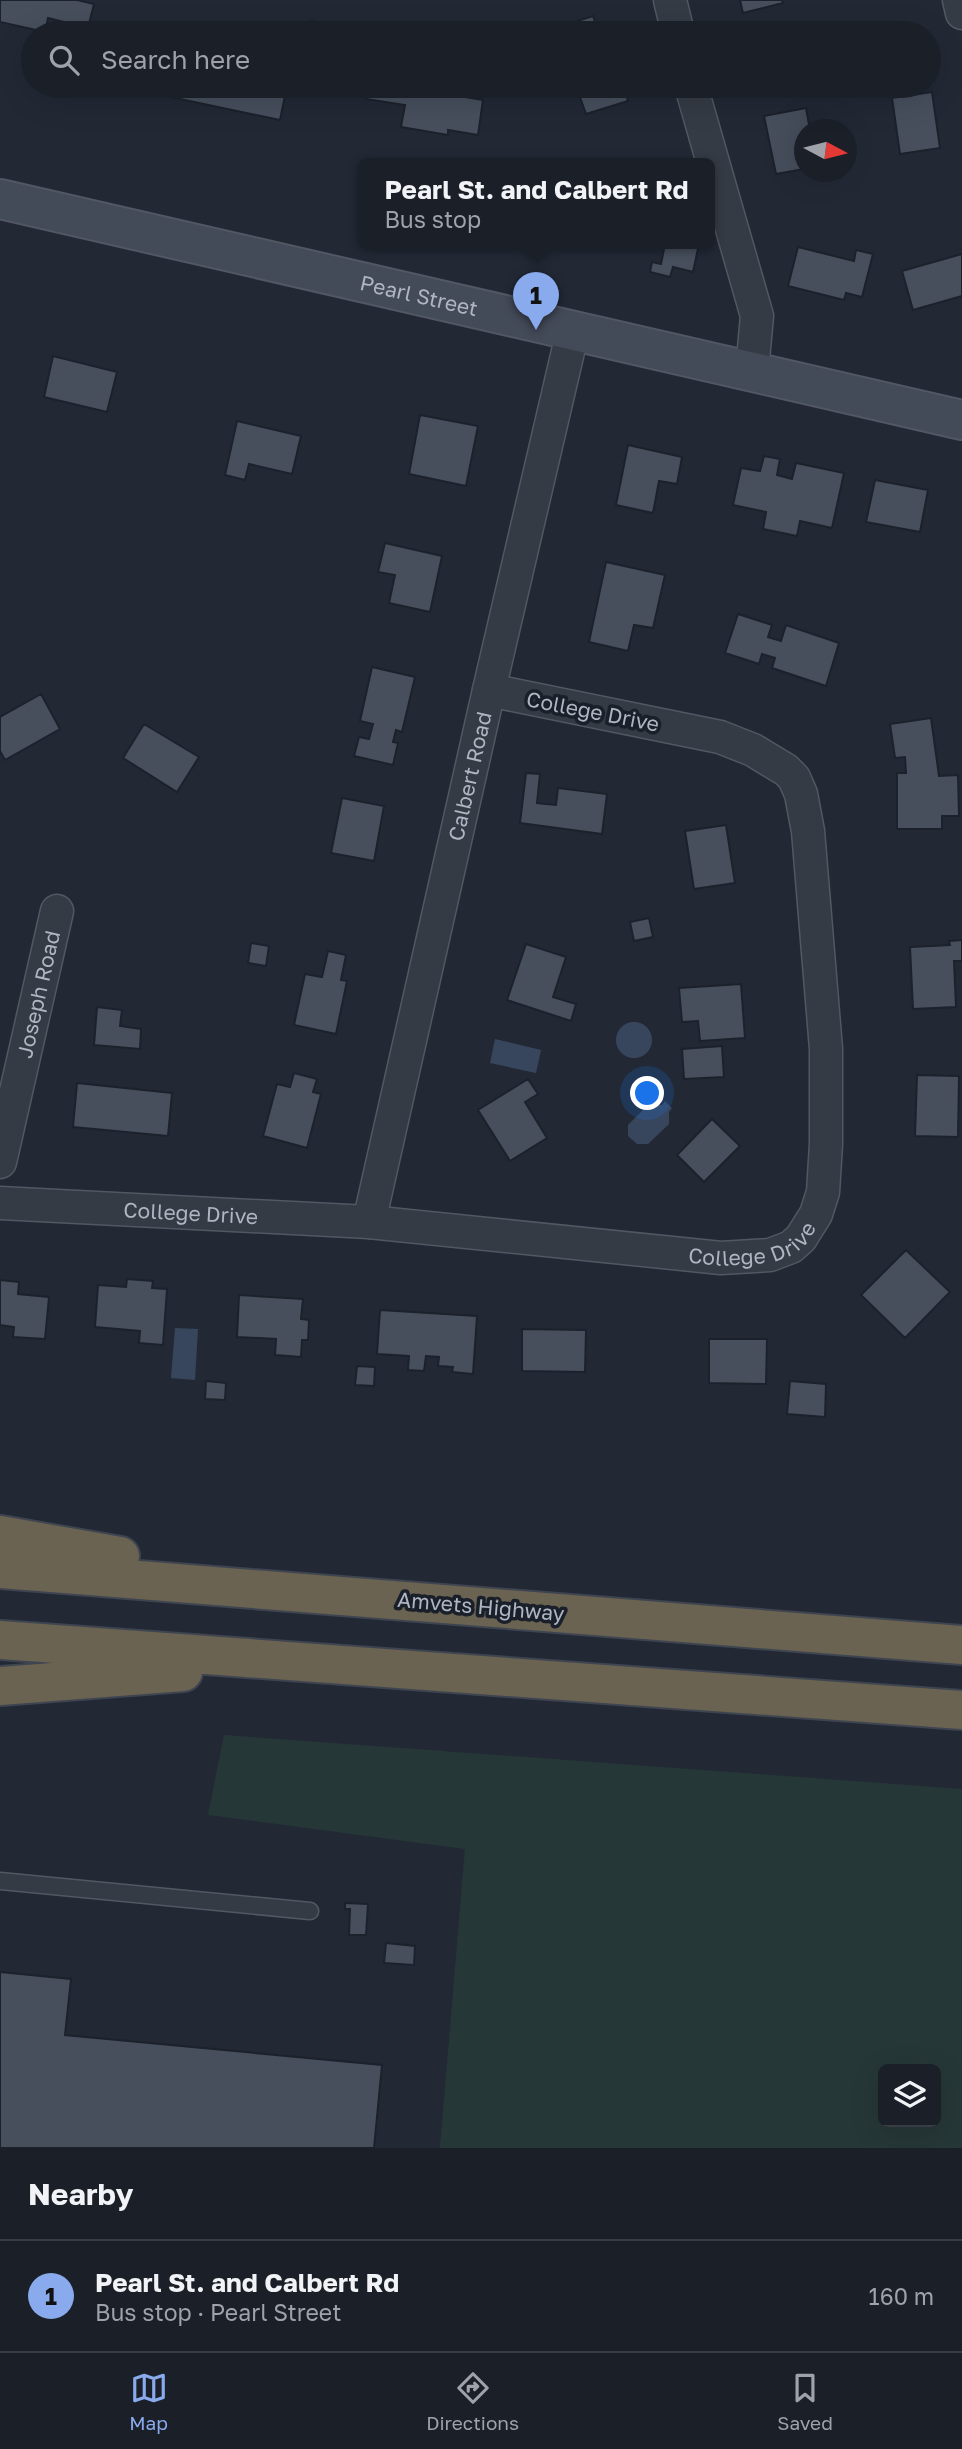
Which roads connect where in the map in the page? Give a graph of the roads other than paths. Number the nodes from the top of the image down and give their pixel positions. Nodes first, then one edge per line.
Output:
1 (670, 0) edge
2 (959, 0) edge
3 (962, 13) edge
4 (675, 21) edge
5 (694, 98) edge
6 (712, 158) edge
7 (715, 170) edge
8 (0, 199) edge
9 (573, 330) junction
10 (752, 370) junction
11 (962, 420) edge
12 (489, 690) junction
13 (57, 911) dead end
14 (0, 1162) edge
15 (0, 1203) edge
16 (369, 1222) junction
17 (0, 1535) edge
18 (0, 1569) edge
19 (321, 1593) junction
20 (0, 1640) edge
21 (962, 1645) edge
22 (321, 1662) junction
23 (0, 1686) edge
24 (962, 1710) edge
25 (0, 1881) edge
26 (310, 1911) dead end

1 - 4 street
2 - 3 street
5 - 6 street
7 - 10 street
8 - 9 street, Pearl Street
9 - 10 street, Pearl Street
9 - 12 street, Calbert Road
10 - 11 street, Pearl Street
12 - 16 street, Calbert Road
12 - 16 street, College Drive
13 - 14 street, Joseph Road
15 - 16 street, College Drive
17 - 19 highway
18 - 19 highway, Amvets Highway
19 - 21 highway, Amvets Highway
20 - 22 highway
22 - 23 highway
22 - 24 highway
25 - 26 lane

